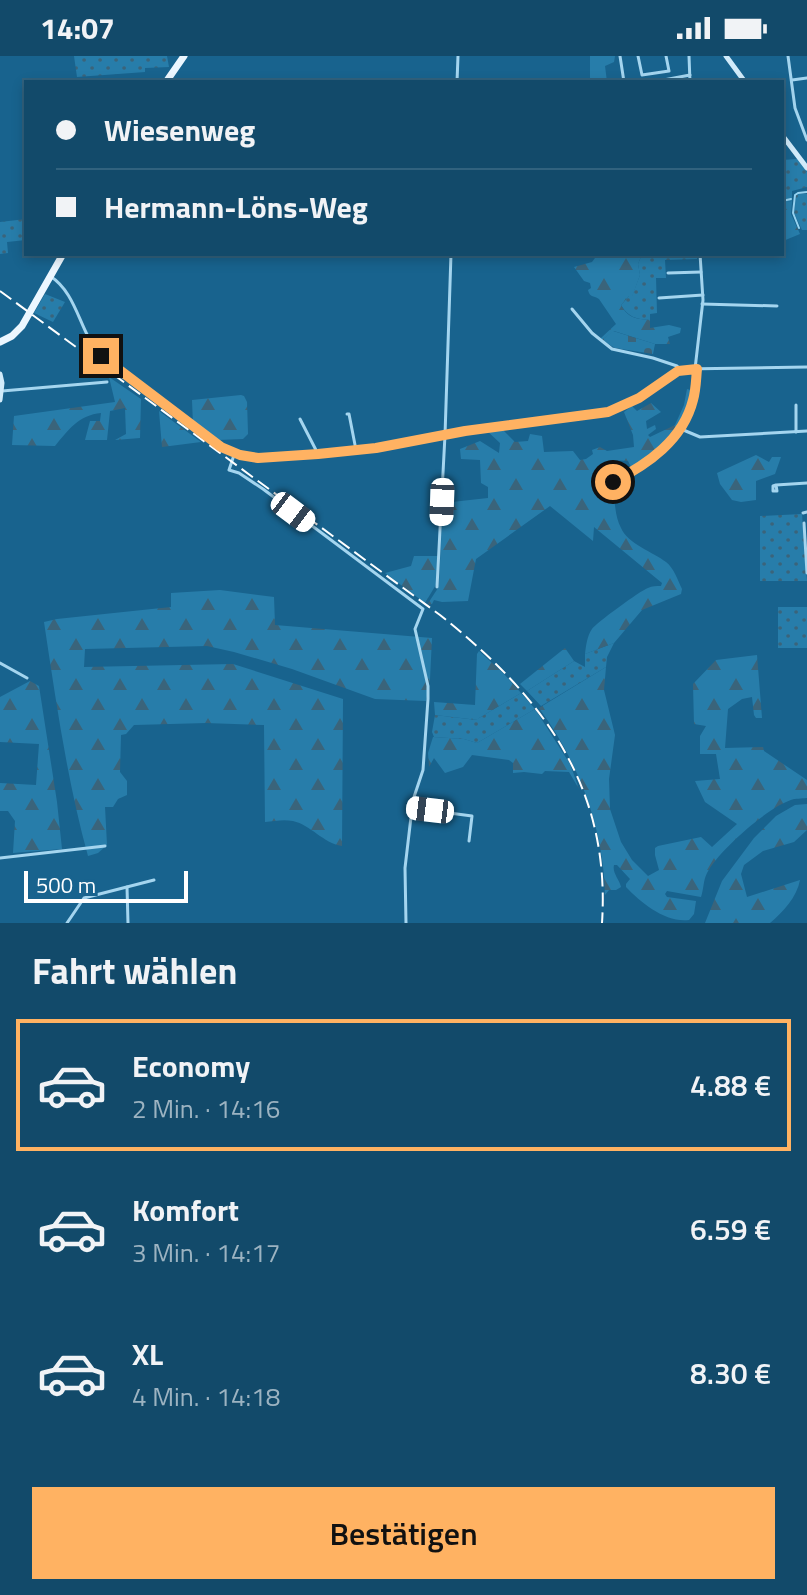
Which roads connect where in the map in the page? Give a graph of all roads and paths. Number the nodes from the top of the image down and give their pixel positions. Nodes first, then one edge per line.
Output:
1 (184, 56) edge
2 (458, 56) edge
3 (620, 56) edge
4 (638, 56) edge
5 (666, 56) edge
6 (689, 56) edge
7 (726, 56) edge
8 (788, 56) edge
9 (690, 75) junction
10 (807, 78) edge
11 (167, 80) edge
12 (457, 80) edge
13 (624, 80) edge
14 (664, 80) edge
15 (690, 80) edge
16 (744, 80) edge
17 (792, 80) junction
18 (784, 137) edge
19 (807, 140) edge
20 (806, 164) edge
21 (62, 256) edge
22 (451, 256) edge
23 (700, 256) edge
24 (701, 272) junction
25 (668, 273) dead end
26 (50, 276) junction
27 (703, 295) junction
28 (659, 298) dead end
29 (702, 304) junction
30 (777, 306) dead end
31 (572, 309) dead end
32 (0, 342) edge
33 (807, 367) edge
34 (696, 369) junction
35 (681, 370) junction
36 (0, 374) edge
37 (107, 382) dead end
38 (2, 391) edge
39 (0, 400) edge
40 (796, 405) dead end
41 (347, 414) dead end
42 (300, 419) dead end
43 (681, 429) junction
44 (807, 431) edge
45 (796, 432) junction
46 (445, 435) junction
47 (356, 450) junction
48 (234, 453) junction
49 (318, 454) junction
50 (613, 482) dead end
51 (807, 483) edge
52 (776, 485) dead end
53 (804, 523) dead end
54 (807, 573) edge
55 (437, 587) dead end
56 (0, 663) edge
57 (27, 678) dead end
58 (412, 808) junction
59 (469, 841) dead end
60 (105, 846) dead end
61 (0, 858) edge
62 (154, 880) dead end
63 (127, 887) junction
64 (67, 923) edge
65 (128, 923) edge
66 (406, 923) edge

1 - 11 main road
2 - 12 street
3 - 13 street
4 - 5 street
6 - 9 street
7 - 16 main road
8 - 17 street
9 - 14 street
9 - 15 street
10 - 17 street
17 - 19 street
18 - 20 main road
21 - 26 main road
22 - 46 street
23 - 24 street
24 - 25 street
24 - 27 street
26 - 32 main road
26 - 48 street
27 - 28 street
27 - 29 street
29 - 30 street
29 - 34 street
31 - 35 street
33 - 34 street
34 - 35 street
34 - 43 street
35 - 46 street
36 - 38 main road
37 - 38 street
38 - 39 main road
40 - 45 street
41 - 47 street
42 - 49 street
43 - 45 street
43 - 50 street
44 - 45 street
46 - 47 street
46 - 55 street
47 - 49 street
48 - 49 street
48 - 58 street
51 - 52 street
53 - 54 street
56 - 57 street
58 - 59 street
58 - 66 street
60 - 61 street
62 - 63 street
63 - 64 street
63 - 65 street

